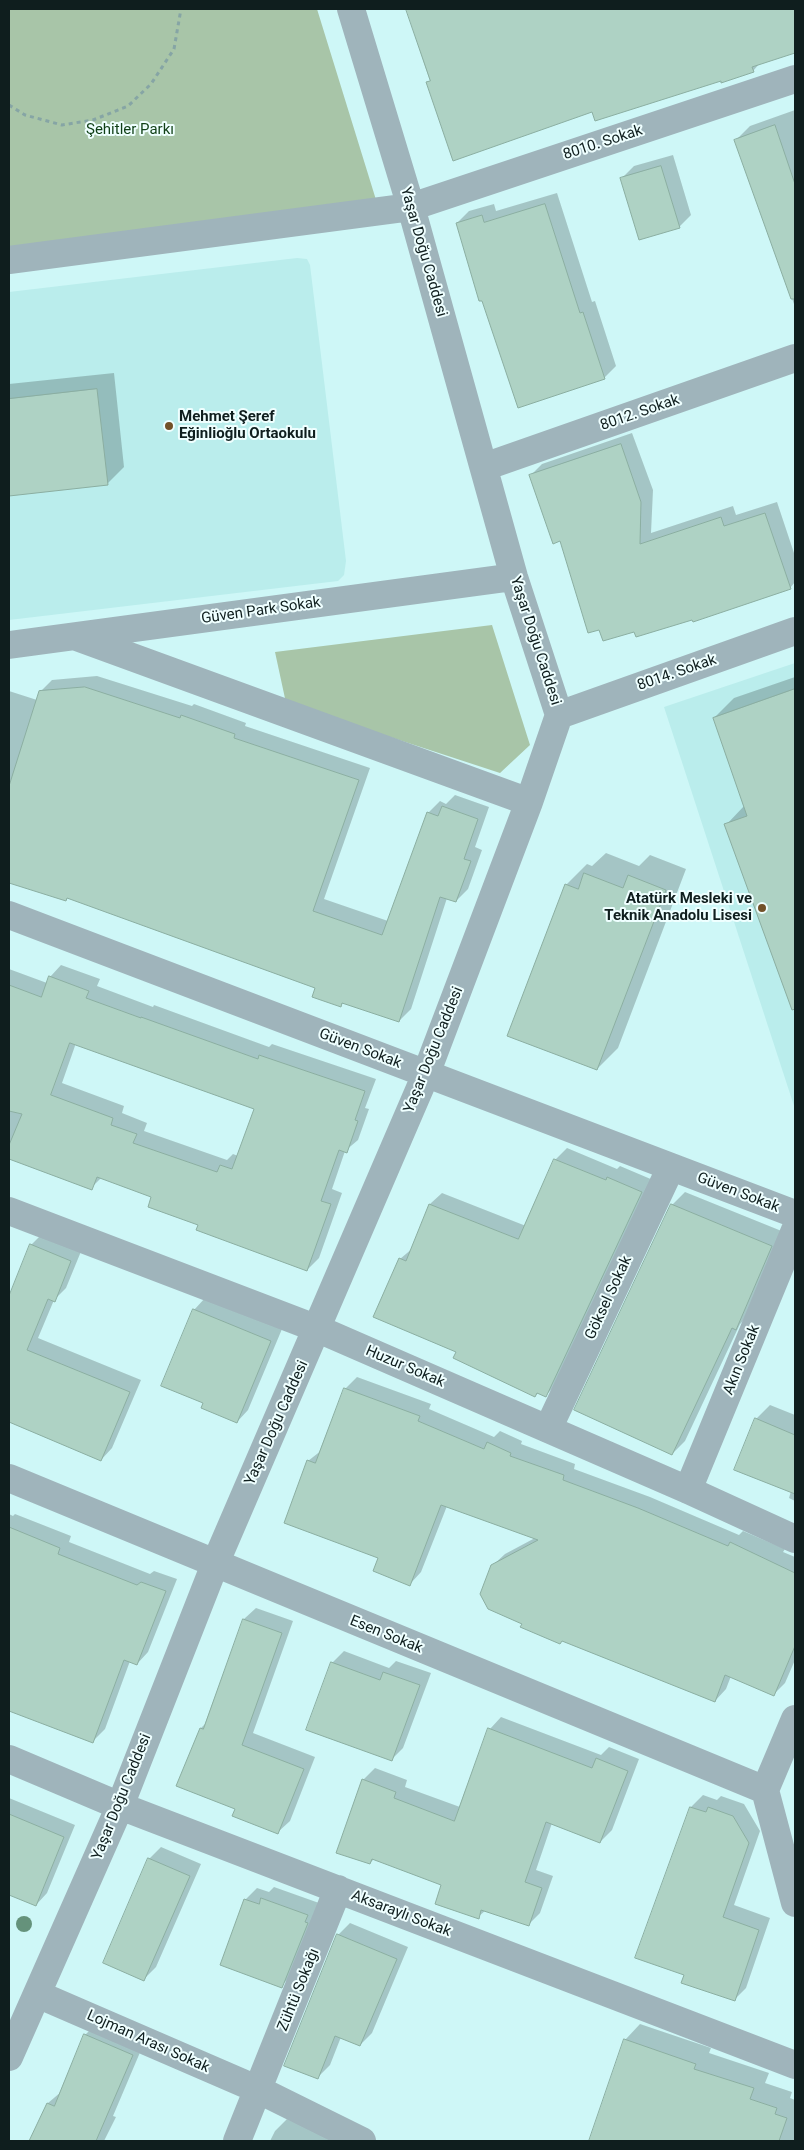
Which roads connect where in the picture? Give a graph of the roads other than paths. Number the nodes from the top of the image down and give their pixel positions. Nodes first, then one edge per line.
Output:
1 (351, 9) edge
2 (795, 79) edge
3 (411, 206) junction
4 (9, 260) edge
5 (795, 358) edge
6 (484, 467) junction
7 (514, 577) junction
8 (795, 631) edge
9 (74, 636) junction
10 (9, 645) edge
11 (559, 715) junction
12 (529, 802) junction
13 (9, 915) edge
14 (426, 1074) junction
15 (671, 1168) junction
16 (9, 1211) edge
17 (795, 1214) edge
18 (795, 1230) edge
19 (318, 1330) junction
20 (548, 1429) junction
21 (9, 1478) edge
22 (688, 1490) junction
23 (795, 1539) edge
24 (215, 1564) junction
25 (795, 1719) edge
26 (9, 1759) edge
27 (765, 1790) junction
28 (120, 1806) junction
29 (338, 1889) junction
30 (795, 1903) edge
31 (38, 1994) junction
32 (9, 2057) edge
33 (795, 2065) edge
34 (259, 2090) junction
35 (237, 2141) edge
36 (362, 2141) edge

1 - 3 street, Yaşar Doğu Caddesi
2 - 3 street, 8010. Sokak
3 - 4 street, 8010. Sokak
3 - 6 street, Yaşar Doğu Caddesi
5 - 6 street, 8012. Sokak
6 - 7 street, Yaşar Doğu Caddesi
7 - 9 street, Güven Park Sokak
7 - 11 street, Yaşar Doğu Caddesi
8 - 11 street, 8014. Sokak
9 - 10 street, Güven Park Sokak
9 - 12 street
11 - 12 street, Yaşar Doğu Caddesi
12 - 14 street, Yaşar Doğu Caddesi
13 - 14 street, Güven Sokak
14 - 15 street, Güven Sokak
14 - 19 street, Yaşar Doğu Caddesi
15 - 17 street, Güven Sokak
15 - 20 street, Göksel Sokak
16 - 19 street, Huzur Sokak
18 - 22 street, Akın Sokak
19 - 20 street, Huzur Sokak
19 - 24 street, Yaşar Doğu Caddesi
20 - 22 street, Huzur Sokak
21 - 24 street, Esen Sokak
22 - 23 street, Huzur Sokak
24 - 27 street, Esen Sokak
24 - 28 street, Yaşar Doğu Caddesi
25 - 27 street
26 - 28 street, Aksaraylı Sokak
27 - 30 street
28 - 29 street, Aksaraylı Sokak
28 - 31 street, Yaşar Doğu Caddesi
29 - 33 street, Aksaraylı Sokak
29 - 34 street, Zühtü Sokağı
31 - 32 street, Yaşar Doğu Caddesi
31 - 34 street, Lojman Arası Sokak
34 - 35 street, Zühtü Sokağı
34 - 36 street, Lojman Arası Sokak

